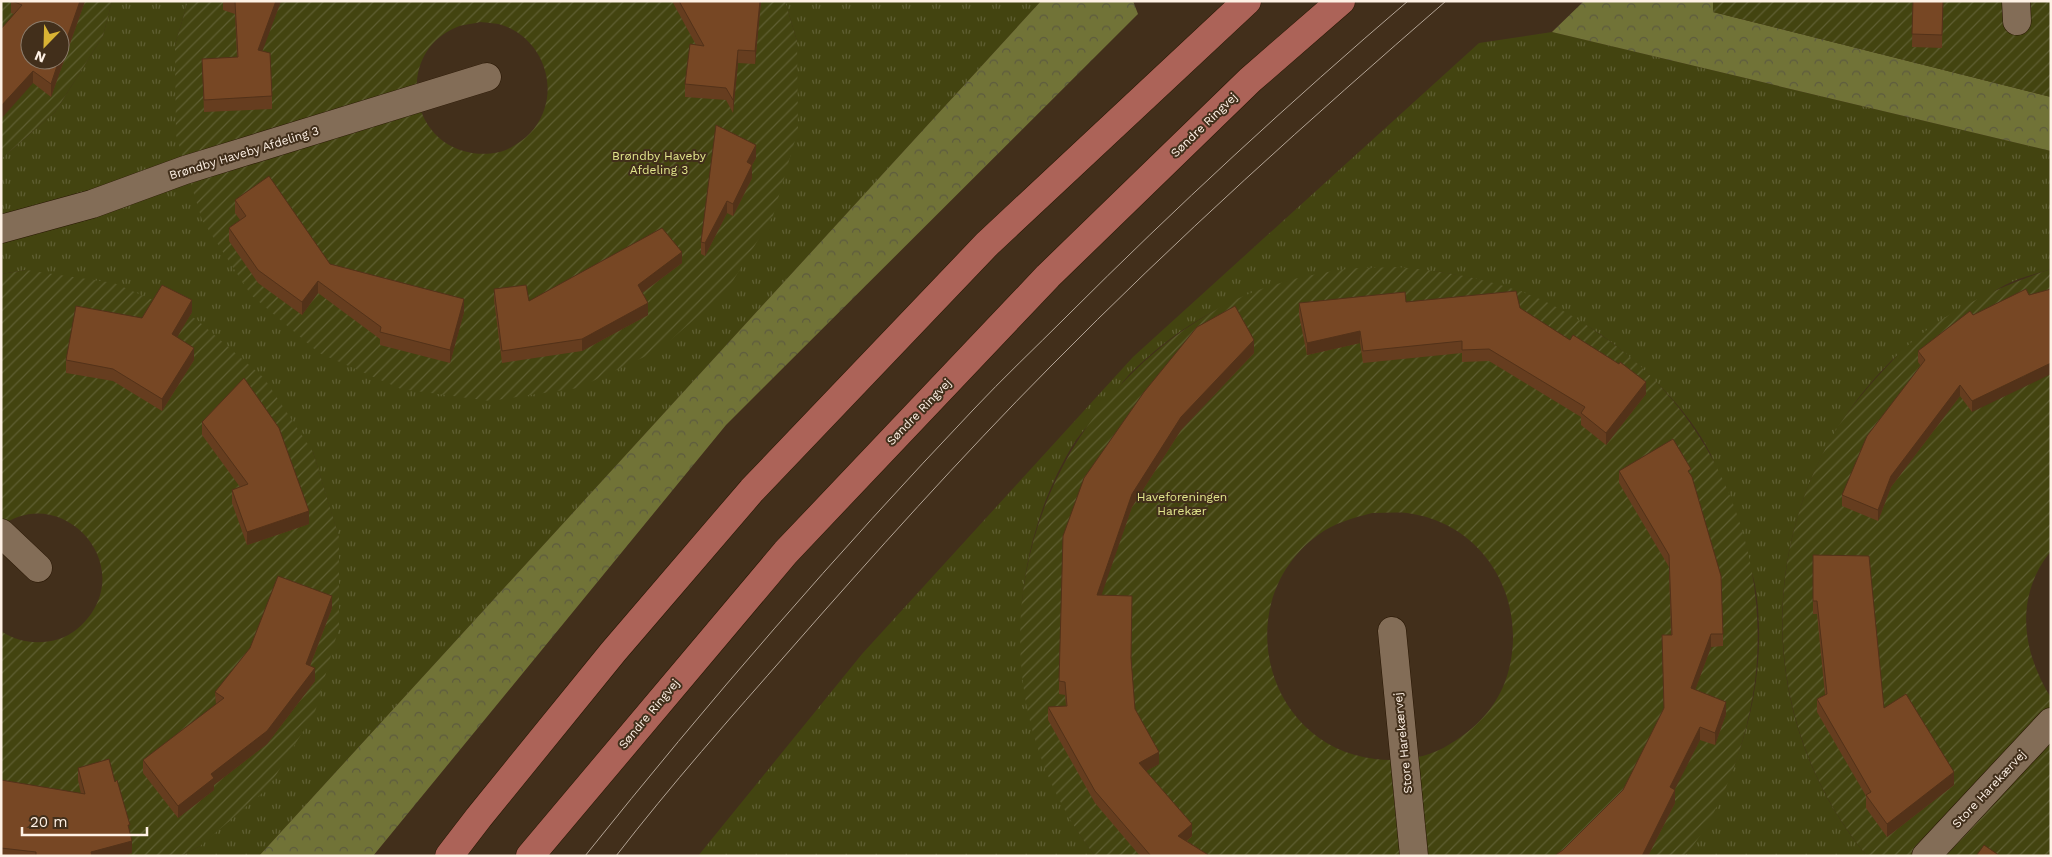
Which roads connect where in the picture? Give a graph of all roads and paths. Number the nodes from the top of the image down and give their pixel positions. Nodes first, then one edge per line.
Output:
1 (1247, 1) edge
2 (1341, 1) edge
3 (487, 77) dead end
4 (1, 228) edge
5 (1, 533) edge
6 (38, 568) dead end
7 (1392, 631) dead end
8 (2051, 722) edge
9 (449, 856) edge
10 (530, 856) edge
11 (1414, 856) edge
12 (1926, 856) edge

1 - 9 main road
2 - 10 main road, Søndre Ringvej
3 - 4 street, Brøndby Haveby Afdeling 3
5 - 6 street
7 - 11 street, Store Harekærvej
8 - 12 street, Store Harekærvej

